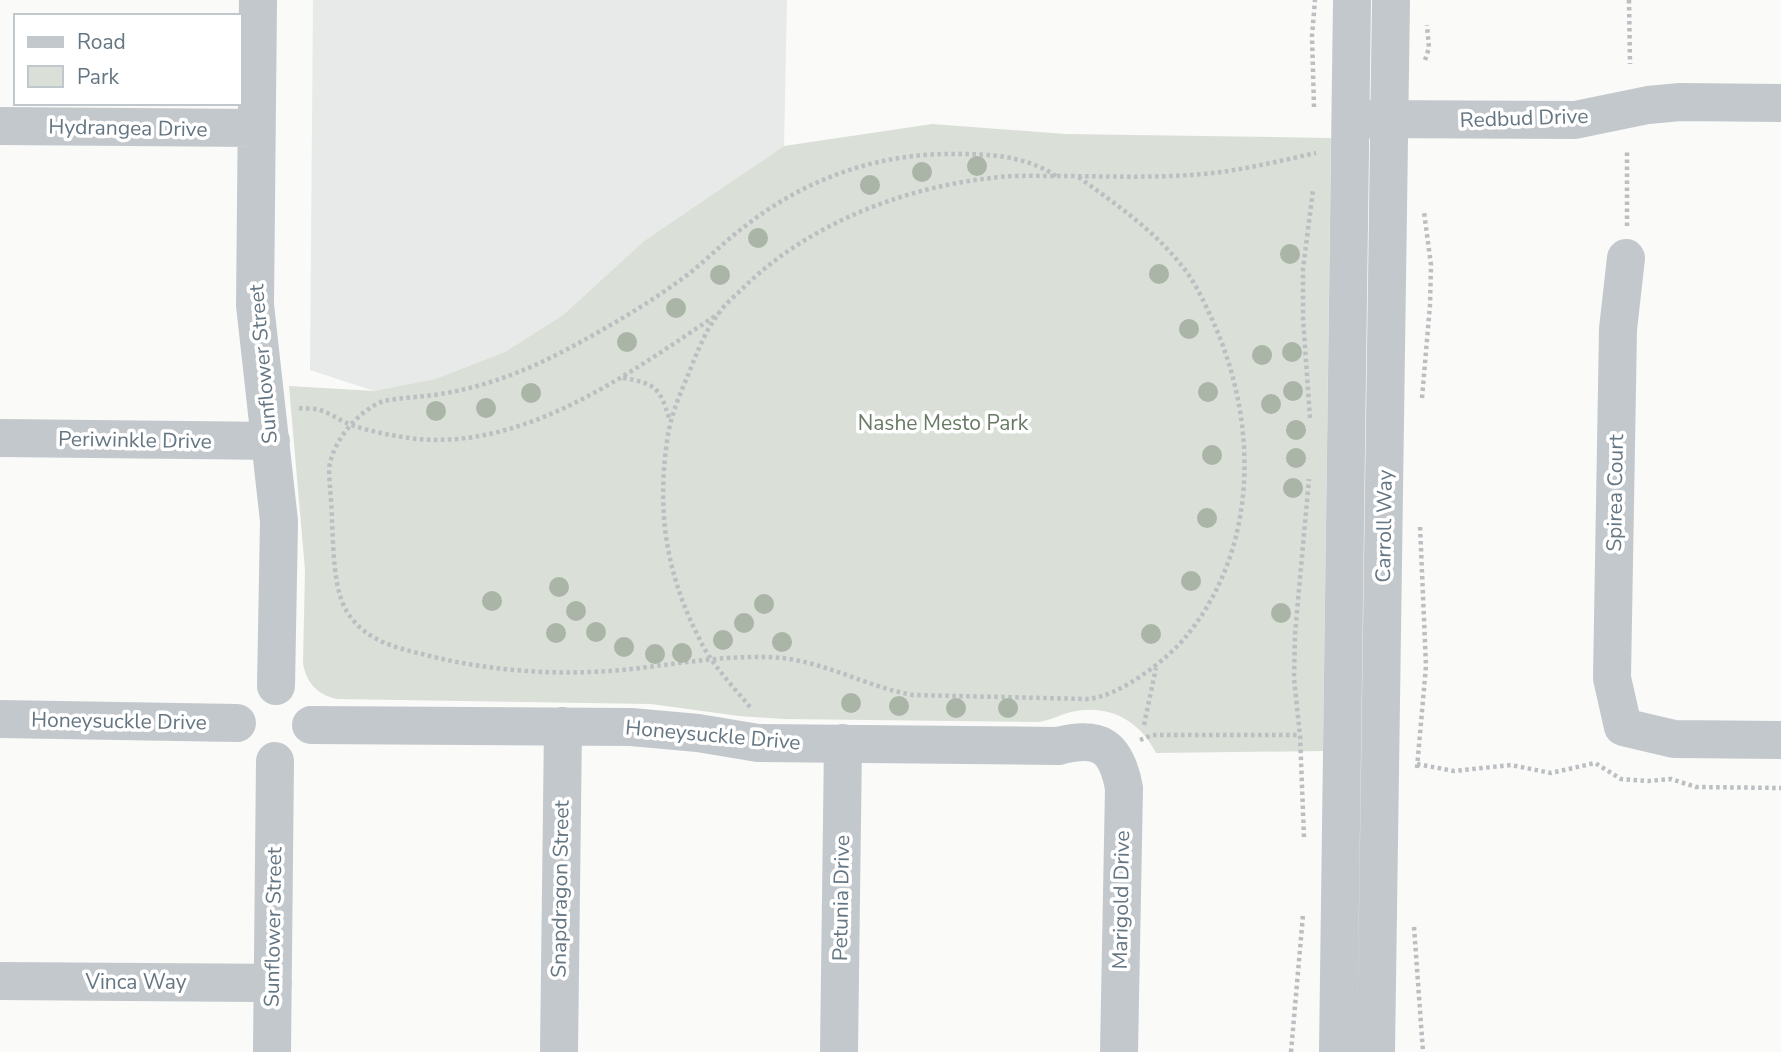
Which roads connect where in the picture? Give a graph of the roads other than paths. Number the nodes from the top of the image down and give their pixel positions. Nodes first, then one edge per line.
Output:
1 (258, 0) edge
2 (1352, 0) edge
3 (1391, 0) edge
4 (1781, 103) edge
5 (1332, 117) junction
6 (1390, 119) junction
7 (0, 126) edge
8 (256, 128) junction
9 (1626, 258) road end
10 (0, 438) edge
11 (271, 441) junction
12 (276, 687) junction
13 (0, 719) edge
14 (237, 723) junction
15 (311, 724) junction
16 (563, 726) junction
17 (1781, 740) edge
18 (844, 743) junction
19 (1111, 752) joint
20 (275, 761) junction
21 (0, 981) edge
22 (273, 983) junction
23 (272, 1052) edge
24 (559, 1052) edge
25 (839, 1052) edge
26 (1119, 1052) edge
27 (1338, 1052) edge
28 (1376, 1052) edge

1 - 8 street, Sunflower Street
2 - 5 street, Carroll Way
3 - 6 street, Carroll Way
4 - 6 street, Redbud Drive
5 - 6 street, Redbud Drive
5 - 27 street, Carroll Way
6 - 28 street, Carroll Way
7 - 8 street, Hydrangea Drive
8 - 11 street, Sunflower Street
9 - 17 street, Spirea Court
10 - 11 street, Periwinkle Drive
11 - 12 street, Sunflower Street
12 - 14 street
12 - 15 street
13 - 14 street, Honeysuckle Drive
14 - 20 street
15 - 16 street, Honeysuckle Drive
15 - 20 street
16 - 18 street, Honeysuckle Drive
16 - 24 street, Snapdragon Street
18 - 19 street, Honeysuckle Drive
18 - 25 street, Petunia Drive
19 - 26 street, Marigold Drive
20 - 22 street, Sunflower Street
21 - 22 street, Vinca Way
22 - 23 street, Sunflower Street

